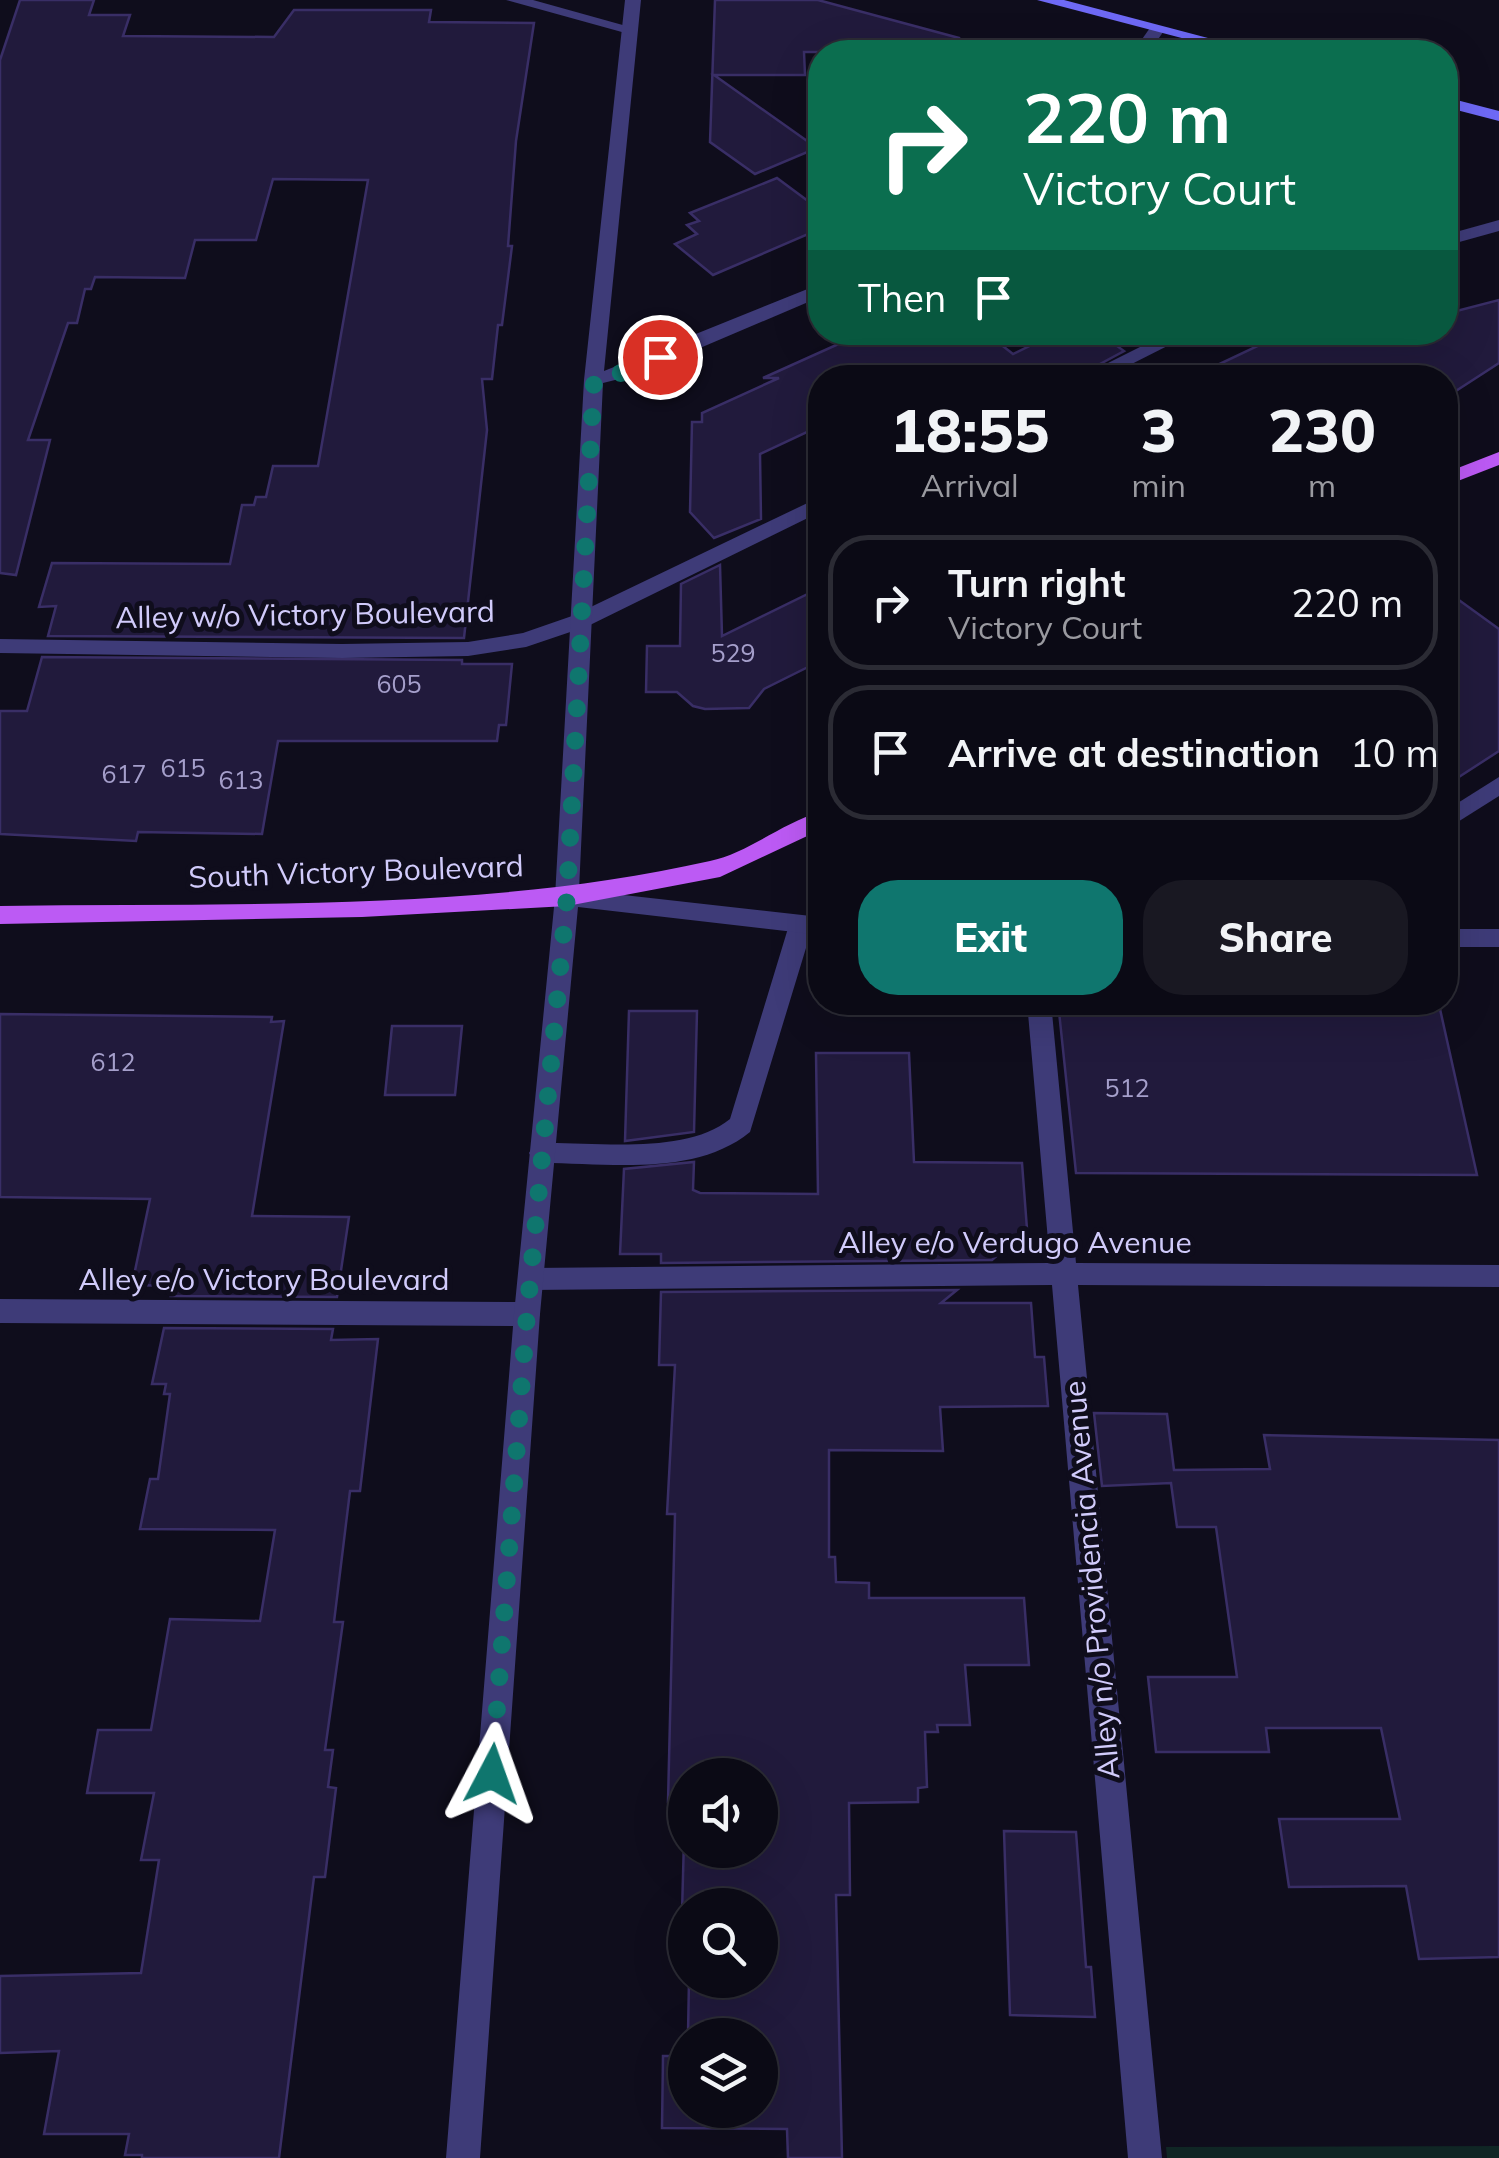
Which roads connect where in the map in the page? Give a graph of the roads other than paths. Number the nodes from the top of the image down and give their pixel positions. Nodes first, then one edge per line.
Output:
1 (514, 0) edge
2 (633, 0) edge
3 (1044, 0) edge
4 (1158, 28) junction
5 (630, 30) junction
6 (1149, 40) edge
7 (1206, 40) edge
8 (1458, 105) edge
9 (1499, 116) edge
10 (1499, 225) edge
11 (1458, 237) edge
12 (808, 295) edge
13 (1158, 345) edge
14 (1116, 365) edge
15 (594, 380) junction
16 (1499, 458) edge
17 (1458, 475) edge
18 (808, 510) edge
19 (580, 620) junction
20 (0, 646) edge
21 (1499, 785) edge
22 (1458, 813) edge
23 (808, 826) edge
24 (567, 897) junction
25 (0, 915) edge
26 (808, 925) edge
27 (808, 931) edge
28 (1458, 938) edge
29 (1499, 938) edge
30 (1040, 1015) edge
31 (542, 1153) junction
32 (1064, 1274) junction
33 (1499, 1276) edge
34 (531, 1279) junction
35 (0, 1311) edge
36 (527, 1314) junction
37 (463, 2158) edge
38 (1145, 2158) edge

1 - 5 street
2 - 5 street
3 - 4 main road
4 - 6 street
4 - 7 main road
5 - 15 street
8 - 9 main road
10 - 11 street
12 - 15 street
13 - 14 street
15 - 19 street
16 - 17 main road
18 - 19 street, Alley w/o Victory Boulevard
19 - 20 street, Alley w/o Victory Boulevard
19 - 24 street
21 - 22 street
23 - 24 main road, South Victory Boulevard
24 - 25 main road, South Victory Boulevard
24 - 26 street
24 - 31 street
27 - 31 street
28 - 29 street
30 - 32 street, Alley n/o Providencia Avenue
31 - 34 street
32 - 33 street, Alley e/o Verdugo Avenue
32 - 34 street, Alley e/o Verdugo Avenue
32 - 38 street, Alley n/o Providencia Avenue
34 - 36 street
35 - 36 street, Alley e/o Victory Boulevard
36 - 37 street

